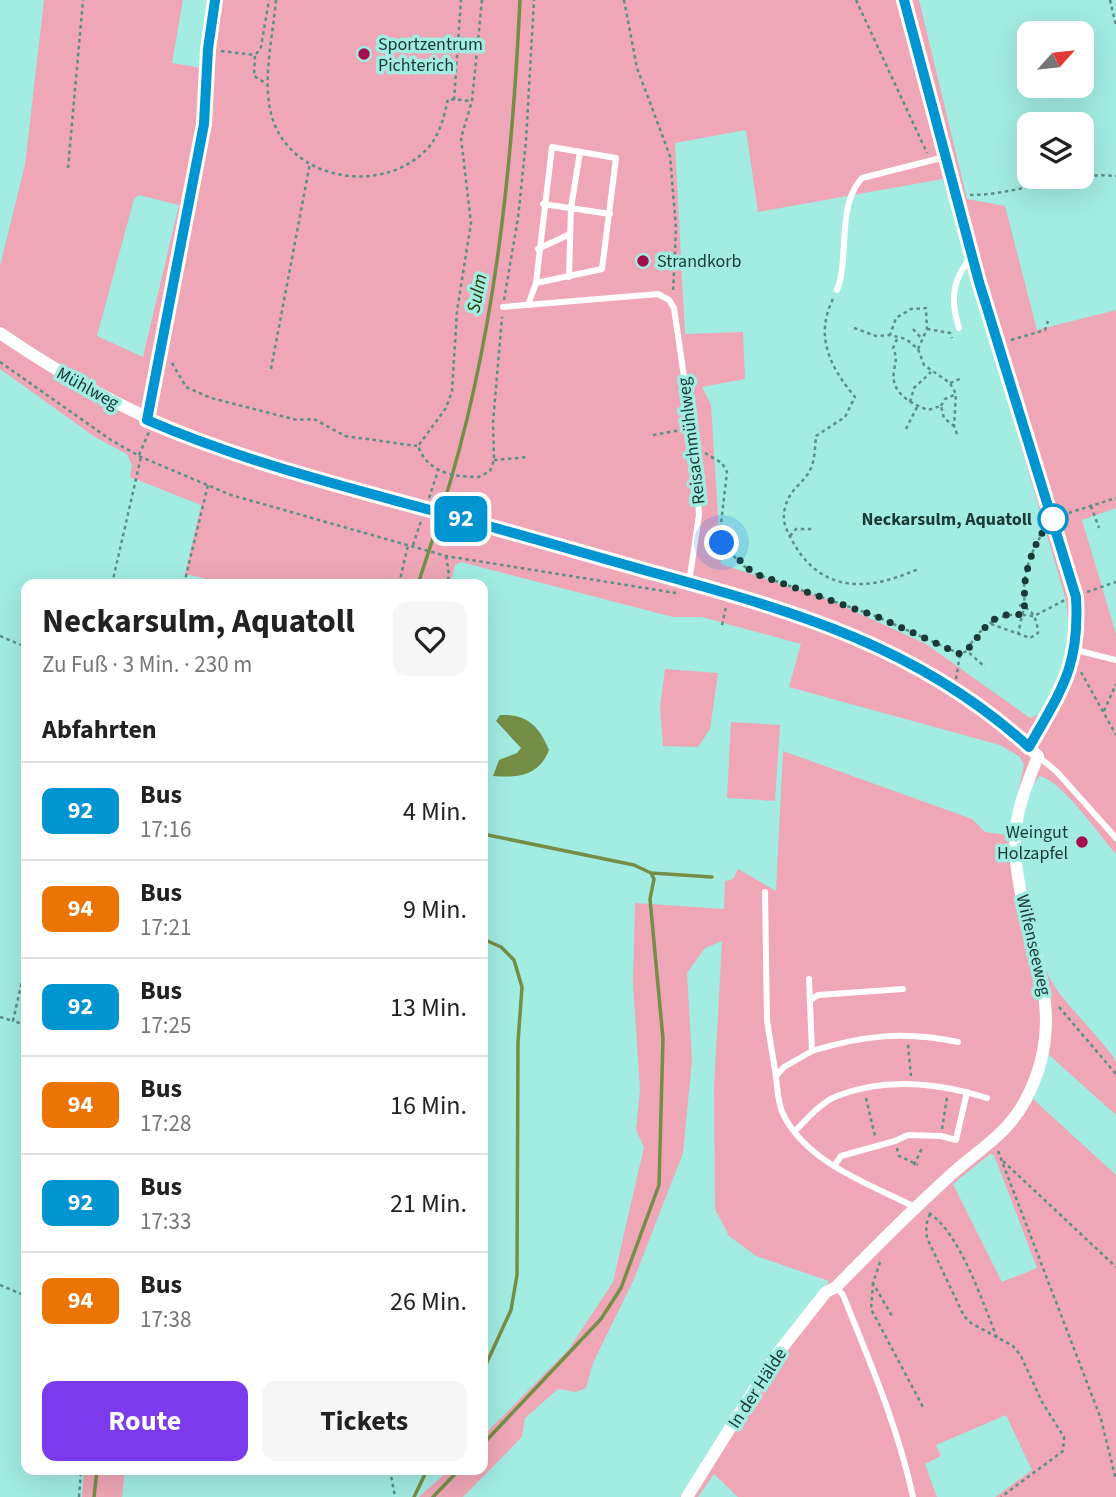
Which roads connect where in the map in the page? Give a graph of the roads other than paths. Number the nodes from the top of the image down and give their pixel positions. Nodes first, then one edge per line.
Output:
1 (215, 0) edge
2 (904, 0) edge
3 (580, 152) junction
4 (945, 157) junction
5 (543, 204) junction
6 (571, 208) junction
7 (610, 214) junction
8 (570, 234) junction
9 (538, 249) junction
10 (972, 256) junction
11 (569, 277) junction
12 (536, 283) junction
13 (837, 290) road end
14 (528, 305) junction
15 (503, 307) road end
16 (959, 328) dead end
17 (0, 333) edge
18 (150, 421) junction
19 (689, 583) junction
20 (1076, 650) junction
21 (1116, 660) edge
22 (1034, 751) junction
23 (1116, 838) edge
24 (765, 891) dead end
25 (809, 979) dead end
26 (903, 989) dead end
27 (812, 999) junction
28 (958, 1042) dead end
29 (812, 1051) junction
30 (776, 1076) junction
31 (967, 1091) junction
32 (986, 1098) dead end
33 (795, 1131) junction
34 (995, 1141) joint
35 (834, 1166) junction
36 (917, 1207) junction
37 (836, 1287) junction
38 (687, 1497) edge
39 (913, 1497) edge

1 - 18 street
2 - 4 street, Wilfenseeweg
3 - 5 lane
3 - 6 lane
3 - 7 lane
4 - 10 street, Wilfenseeweg
4 - 13 lane
5 - 6 lane
5 - 9 lane
6 - 7 lane
6 - 8 lane
7 - 11 lane
8 - 9 lane
8 - 11 lane
9 - 12 lane
10 - 16 lane
10 - 20 street, Wilfenseeweg
11 - 12 lane
12 - 14 lane
14 - 15 lane
14 - 19 lane, Reisachmühlweg
17 - 18 street, Mühlweg
18 - 19 street, Mühlweg
19 - 22 street, Mühlweg
20 - 21 lane
20 - 22 street, Wilfenseeweg
22 - 23 lane
22 - 34 street, Wilfenseeweg
24 - 30 lane
25 - 27 lane
26 - 27 lane
27 - 29 lane
28 - 29 lane
29 - 30 lane
30 - 33 lane
31 - 32 lane
31 - 33 lane
31 - 35 lane
33 - 35 lane
34 - 36 street, In der Hälde
35 - 36 lane
36 - 37 street, In der Hälde
37 - 38 street, In der Hälde
37 - 39 lane

